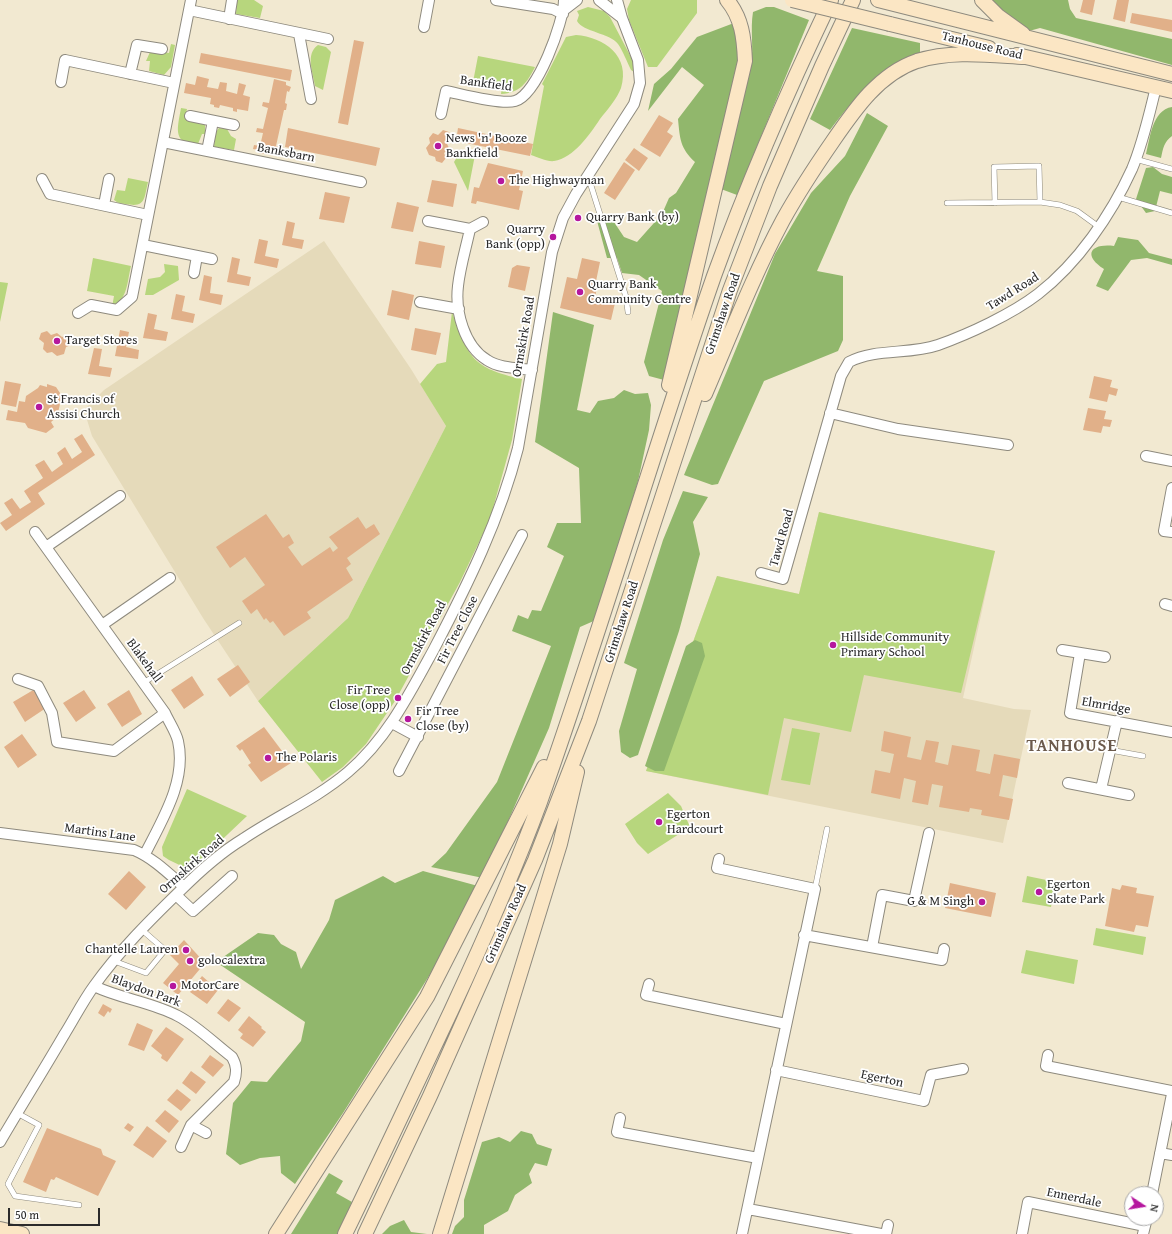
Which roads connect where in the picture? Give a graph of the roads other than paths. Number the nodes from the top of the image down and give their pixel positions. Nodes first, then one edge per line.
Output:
1 (191, 0) edge
2 (232, 0) edge
3 (429, 0) edge
4 (496, 0) edge
5 (577, 0) edge
6 (599, 0) edge
7 (617, 0) edge
8 (726, 0) edge
9 (792, 0) edge
10 (831, 0) edge
11 (853, 0) edge
12 (878, 0) edge
13 (982, 0) edge
14 (564, 8) edge
15 (189, 10) junction
16 (622, 18) junction
17 (229, 19) junction
18 (424, 27) dead end
19 (299, 34) junction
20 (1029, 38) junction
21 (328, 39) dead end
22 (162, 49) dead end
23 (1025, 57) junction
24 (130, 74) junction
25 (1172, 74) edge
26 (61, 82) dead end
27 (174, 83) junction
28 (1156, 87) junction
29 (1172, 91) edge
30 (311, 99) dead end
31 (441, 114) dead end
32 (190, 116) dead end
33 (213, 121) junction
34 (234, 125) dead end
35 (163, 142) junction
36 (207, 151) junction
37 (1135, 159) junction
38 (1172, 169) edge
39 (588, 175) junction
40 (42, 179) dead end
41 (110, 179) dead end
42 (361, 182) dead end
43 (1118, 197) junction
44 (1040, 202) junction
45 (947, 203) dead end
46 (995, 203) junction
47 (104, 205) junction
48 (1172, 213) edge
49 (148, 215) junction
50 (428, 221) dead end
51 (483, 222) dead end
52 (1099, 227) junction
53 (470, 229) junction
54 (143, 245) junction
55 (197, 256) junction
56 (212, 259) dead end
57 (194, 273) dead end
58 (420, 302) dead end
59 (459, 309) junction
60 (78, 312) dead end
61 (628, 312) dead end
62 (532, 370) junction
63 (830, 413) junction
64 (1008, 445) dead end
65 (1146, 456) dead end
66 (1172, 461) edge
67 (651, 465) junction
68 (672, 471) junction
69 (1172, 488) edge
70 (120, 496) dead end
71 (36, 532) dead end
72 (1172, 532) edge
73 (522, 535) dead end
74 (46, 547) junction
75 (761, 573) dead end
76 (170, 578) dead end
77 (239, 623) dead end
78 (102, 625) junction
79 (1062, 650) dead end
80 (1080, 653) junction
81 (1105, 657) dead end
82 (18, 679) dead end
83 (143, 683) junction
84 (165, 713) junction
85 (570, 713) junction
86 (589, 721) junction
87 (1116, 721) junction
88 (392, 723) junction
89 (1172, 732) edge
90 (418, 738) junction
91 (1110, 750) junction
92 (1142, 756) dead end
93 (399, 771) dead end
94 (1068, 783) dead end
95 (1101, 789) junction
96 (1129, 795) dead end
97 (827, 829) dead end
98 (0, 833) edge
99 (929, 833) dead end
100 (145, 854) junction
101 (719, 859) dead end
102 (232, 876) dead end
103 (184, 887) junction
104 (815, 889) junction
105 (176, 895) junction
106 (142, 930) junction
107 (804, 935) junction
108 (872, 947) junction
109 (944, 949) dead end
110 (114, 961) junction
111 (649, 984) dead end
112 (94, 986) junction
113 (786, 1024) junction
114 (1048, 1055) dead end
115 (963, 1069) dead end
116 (776, 1070) junction
117 (1172, 1093) edge
118 (17, 1113) junction
119 (620, 1118) dead end
120 (191, 1126) junction
121 (206, 1134) dead end
122 (0, 1142) edge
123 (181, 1147) dead end
124 (1160, 1153) junction
125 (1172, 1155) edge
126 (758, 1158) junction
127 (1154, 1186) edge
128 (79, 1205) dead end
129 (748, 1209) junction
130 (1124, 1222) edge
131 (0, 1229) edge
132 (844, 1231) edge
133 (22, 1234) edge
134 (276, 1234) edge
135 (345, 1234) edge
136 (365, 1234) edge
137 (440, 1234) edge
138 (742, 1234) edge
139 (881, 1234) edge
140 (1022, 1234) edge

1 - 15 street
2 - 17 street
3 - 18 street
4 - 14 street
5 - 14 street
6 - 16 street
7 - 16 street, Ormskirk Road
8 - 67 main road
9 - 23 main road, Tanhouse Road, bridge
10 - 67 main road, Grimshaw Road
11 - 68 main road, Grimshaw Road
12 - 20 main road, Tanhouse Road
13 - 20 main road
14 - 31 street, Bankfield
15 - 17 street
15 - 27 street
16 - 39 street, Ormskirk Road
17 - 19 street
19 - 21 street
19 - 30 street
20 - 25 main road, Tanhouse Road
22 - 24 street
23 - 28 main road, Tanhouse Road
23 - 68 main road
24 - 26 street
24 - 27 street
27 - 35 street
28 - 29 main road, Tanhouse Road
28 - 37 street, Tawd Road
32 - 33 street
33 - 34 street
33 - 36 street
35 - 36 street, Banksbarn
35 - 49 street
36 - 42 street, Banksbarn
37 - 38 lane
37 - 43 street, Tawd Road
39 - 61 lane
39 - 62 street, Ormskirk Road
40 - 47 street
41 - 47 street
43 - 48 lane
43 - 52 street, Tawd Road
44 - 46 lane
44 - 46 lane
44 - 52 lane
45 - 46 lane
47 - 49 street
49 - 54 street
50 - 53 street
51 - 53 street
52 - 63 street, Tawd Road
53 - 59 street
54 - 55 street
54 - 60 street
55 - 56 street
55 - 57 street
58 - 59 street
59 - 62 street
62 - 88 street, Ormskirk Road
63 - 64 street
63 - 75 street, Tawd Road
65 - 66 street
67 - 85 main road, Grimshaw Road
68 - 86 main road, Grimshaw Road
69 - 72 street
70 - 74 street
71 - 74 street, Blakehall
73 - 90 street, Fir Tree Close
74 - 78 street, Blakehall
76 - 78 street
77 - 83 lane
78 - 83 street, Blakehall
79 - 80 street
80 - 81 street
80 - 87 street, Elmridge
82 - 84 street
83 - 84 street, Blakehall
84 - 100 street, Blakehall
85 - 134 main road
85 - 135 main road, Grimshaw Road
86 - 136 main road, Grimshaw Road
86 - 137 main road
87 - 89 street, Elmridge
87 - 91 street
88 - 90 street
88 - 103 street, Ormskirk Road
90 - 93 street, Fir Tree Close
91 - 92 lane
91 - 95 street
94 - 95 street
95 - 96 street
97 - 104 lane
98 - 100 street, Martins Lane
99 - 108 street
100 - 103 street, Martins Lane
101 - 104 street
102 - 105 street
103 - 105 street, Ormskirk Road
104 - 107 street
105 - 106 street, Ormskirk Road
106 - 110 street, Ormskirk Road
106 - 110 lane
107 - 108 street
107 - 113 street
108 - 109 street
110 - 112 street, Ormskirk Road
111 - 113 street
112 - 118 street, Ormskirk Road
112 - 120 street, Blaydon Park
113 - 116 street
114 - 117 street
115 - 116 street, Egerton
116 - 126 street
117 - 124 street
118 - 122 street, Ormskirk Road
118 - 128 lane
119 - 126 street
120 - 121 street
120 - 123 street, Blaydon Park
124 - 125 street
124 - 127 street
126 - 129 street
129 - 132 street
129 - 138 street
130 - 140 street, Ennerdale
131 - 133 main road
132 - 139 street

